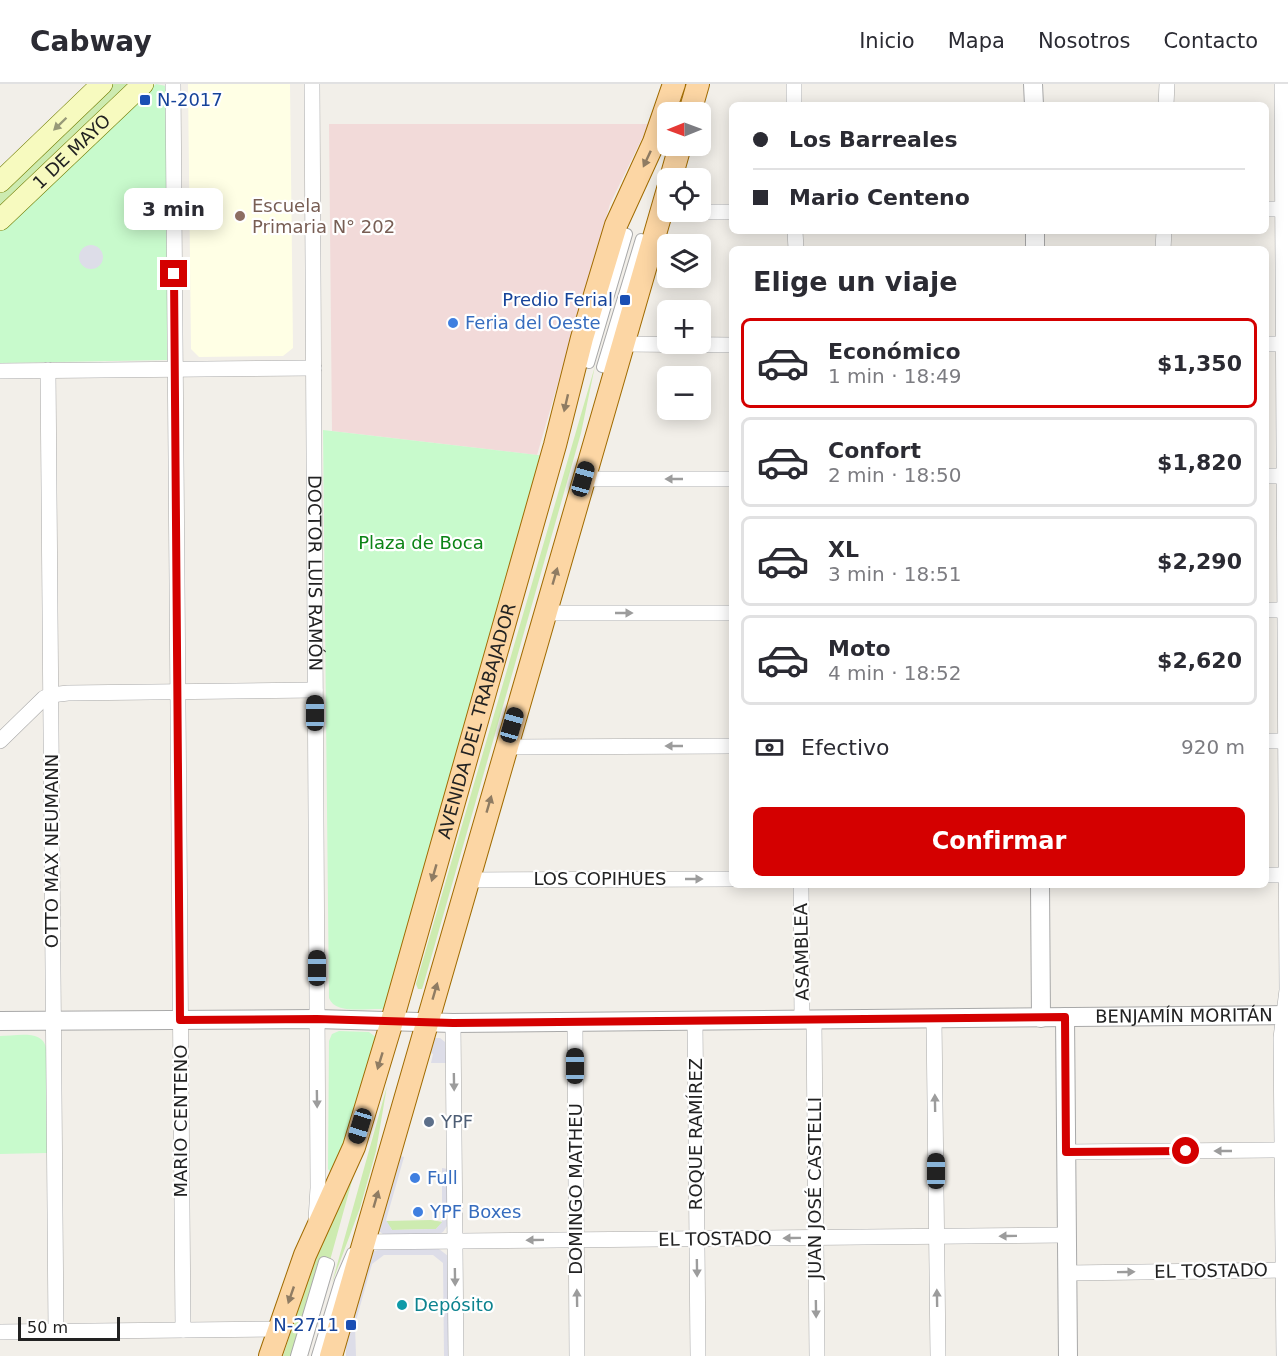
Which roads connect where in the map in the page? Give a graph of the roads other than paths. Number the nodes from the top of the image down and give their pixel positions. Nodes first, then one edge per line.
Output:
1 (102, 84) edge
2 (144, 84) edge
3 (173, 84) edge
4 (312, 84) edge
5 (674, 84) edge
6 (698, 84) edge
7 (794, 84) edge
8 (1034, 84) edge
9 (1167, 84) edge
10 (1282, 84) edge
11 (693, 102) edge
12 (794, 102) edge
13 (1034, 102) edge
14 (1166, 102) edge
15 (0, 182) edge
16 (1269, 209) edge
17 (1283, 209) junction
18 (711, 212) edge
19 (729, 212) edge
20 (0, 220) edge
21 (658, 222) edge
22 (622, 344) junction
23 (1269, 344) edge
24 (1283, 344) junction
25 (729, 345) edge
26 (582, 361) joint
27 (602, 367) joint
28 (314, 368) junction
29 (175, 369) junction
30 (48, 370) junction
31 (0, 371) edge
32 (1269, 476) edge
33 (1284, 476) junction
34 (583, 479) junction
35 (729, 479) edge
36 (1286, 511) edge
37 (1269, 610) edge
38 (1285, 610) junction
39 (544, 613) junction
40 (729, 613) edge
41 (315, 690) junction
42 (178, 692) junction
43 (51, 695) junction
44 (0, 741) edge
45 (1269, 741) edge
46 (1286, 741) junction
47 (729, 746) edge
48 (506, 747) junction
49 (1269, 875) edge
50 (1286, 875) junction
51 (729, 879) edge
52 (468, 880) junction
53 (801, 888) edge
54 (1040, 888) edge
55 (1286, 1015) edge
56 (1065, 1017) junction
57 (1041, 1018) junction
58 (317, 1019) junction
59 (934, 1019) junction
60 (180, 1020) junction
61 (808, 1020) junction
62 (0, 1021) edge
63 (53, 1021) junction
64 (695, 1021) junction
65 (392, 1022) junction
66 (574, 1022) junction
67 (426, 1023) junction
68 (453, 1023) junction
69 (1282, 1150) junction
70 (1066, 1152) junction
71 (1067, 1235) junction
72 (936, 1236) junction
73 (816, 1238) junction
74 (697, 1239) junction
75 (312, 1240) junction
76 (576, 1240) junction
77 (455, 1241) junction
78 (364, 1242) junction
79 (1283, 1270) junction
80 (1067, 1273) junction
81 (280, 1329) junction
82 (183, 1330) junction
83 (56, 1331) junction
84 (0, 1332) edge
85 (338, 1333) junction
86 (270, 1356) edge
87 (296, 1356) edge
88 (302, 1356) edge
89 (317, 1356) edge
90 (324, 1356) edge
91 (331, 1356) edge
92 (338, 1356) edge
93 (456, 1356) edge
94 (578, 1356) edge
95 (698, 1356) edge
96 (817, 1356) edge
97 (938, 1356) edge
98 (1068, 1356) edge
99 (1284, 1356) edge

1 -> 15 main road, 1 DE MAYO
2 - 20 main road, 1 DE MAYO
3 - 29 street, MARIO CENTENO
4 - 28 street, DOCTOR LUIS RAMÓN
5 -> 65 main road, AVENIDA DEL TRABAJADOR
6 - 11 main road
7 - 12 street
8 - 13 street
9 - 14 street
10 - 17 street
16 - 17 street
17 - 24 street
18 - 19 street
21 - 22 main road, AVENIDA DEL TRABAJADOR
22 - 25 street
22 - 34 main road, AVENIDA DEL TRABAJADOR
23 - 24 street
24 - 33 street
26 - 26 street
27 - 27 street
28 - 29 street
28 - 41 street, DOCTOR LUIS RAMÓN
29 - 30 street
29 - 42 street, MARIO CENTENO
30 - 31 street
30 - 43 street, OTTO MAX NEUMANN
32 - 33 street
33 - 36 street
35 -> 34 street
39 -> 34 main road, AVENIDA DEL TRABAJADOR
36 - 38 street
37 - 38 street
38 - 46 street
39 -> 40 street
39 - 48 main road, AVENIDA DEL TRABAJADOR
41 - 42 street
41 - 58 street, DOCTOR LUIS RAMÓN
42 - 43 street
42 - 60 street, MARIO CENTENO
43 - 44 street
43 - 63 street, OTTO MAX NEUMANN
45 - 46 street
46 - 50 street
47 -> 48 street
52 -> 48 main road, AVENIDA DEL TRABAJADOR
49 - 50 street
50 - 55 street
52 -> 51 street, LOS COPIHUES
67 -> 52 main road, AVENIDA DEL TRABAJADOR
53 - 61 street, ASAMBLEA
54 - 57 street
55 - 56 street, BENJAMÍN MORITÁN
55 - 69 street
56 - 57 street, BENJAMÍN MORITÁN
56 - 70 street
57 - 59 street, BENJAMÍN MORITÁN
58 - 60 street, BENJAMÍN MORITÁN
58 - 65 street, BENJAMÍN MORITÁN
58 -> 75 street, DOCTOR LUIS RAMÓN
59 - 61 street, BENJAMÍN MORITÁN
72 -> 59 street
60 - 63 street, BENJAMÍN MORITÁN
60 - 82 street, MARIO CENTENO
61 - 64 street, BENJAMÍN MORITÁN
61 - 73 street, JUAN JOSÉ CASTELLI
62 - 63 street, BENJAMÍN MORITÁN
63 - 83 street, OTTO MAX NEUMANN
64 - 66 street, BENJAMÍN MORITÁN
64 - 74 street, ROQUE RAMÍREZ
65 - 67 street, BENJAMÍN MORITÁN
65 -> 75 main road, AVENIDA DEL TRABAJADOR
66 - 68 street, BENJAMÍN MORITÁN
66 - 76 street, DOMINGO MATHEU
67 - 68 street, BENJAMÍN MORITÁN
78 -> 67 main road, AVENIDA DEL TRABAJADOR
68 -> 77 street
69 -> 70 street
69 - 79 street
70 - 71 street
71 -> 72 street, EL TOSTADO
71 - 80 street
72 - 73 street, EL TOSTADO
97 -> 72 street
73 -> 74 street, EL TOSTADO
73 -> 96 street, JUAN JOSÉ CASTELLI
74 - 76 street, EL TOSTADO
74 -> 95 street, ROQUE RAMÍREZ
75 -> 81 main road, AVENIDA DEL TRABAJADOR
76 -> 77 street, EL TOSTADO
94 -> 76 street, DOMINGO MATHEU
77 - 78 street, EL TOSTADO
77 -> 93 street
78 - 85 main road, AVENIDA DEL TRABAJADOR
80 -> 79 street, EL TOSTADO
79 - 99 street
80 - 98 street
81 - 82 street
81 - 86 main road, AVENIDA DEL TRABAJADOR
82 - 83 street
83 - 84 street
85 - 91 main road, AVENIDA DEL TRABAJADOR
85 - 92 main road
87 - 88 street
89 - 90 street

